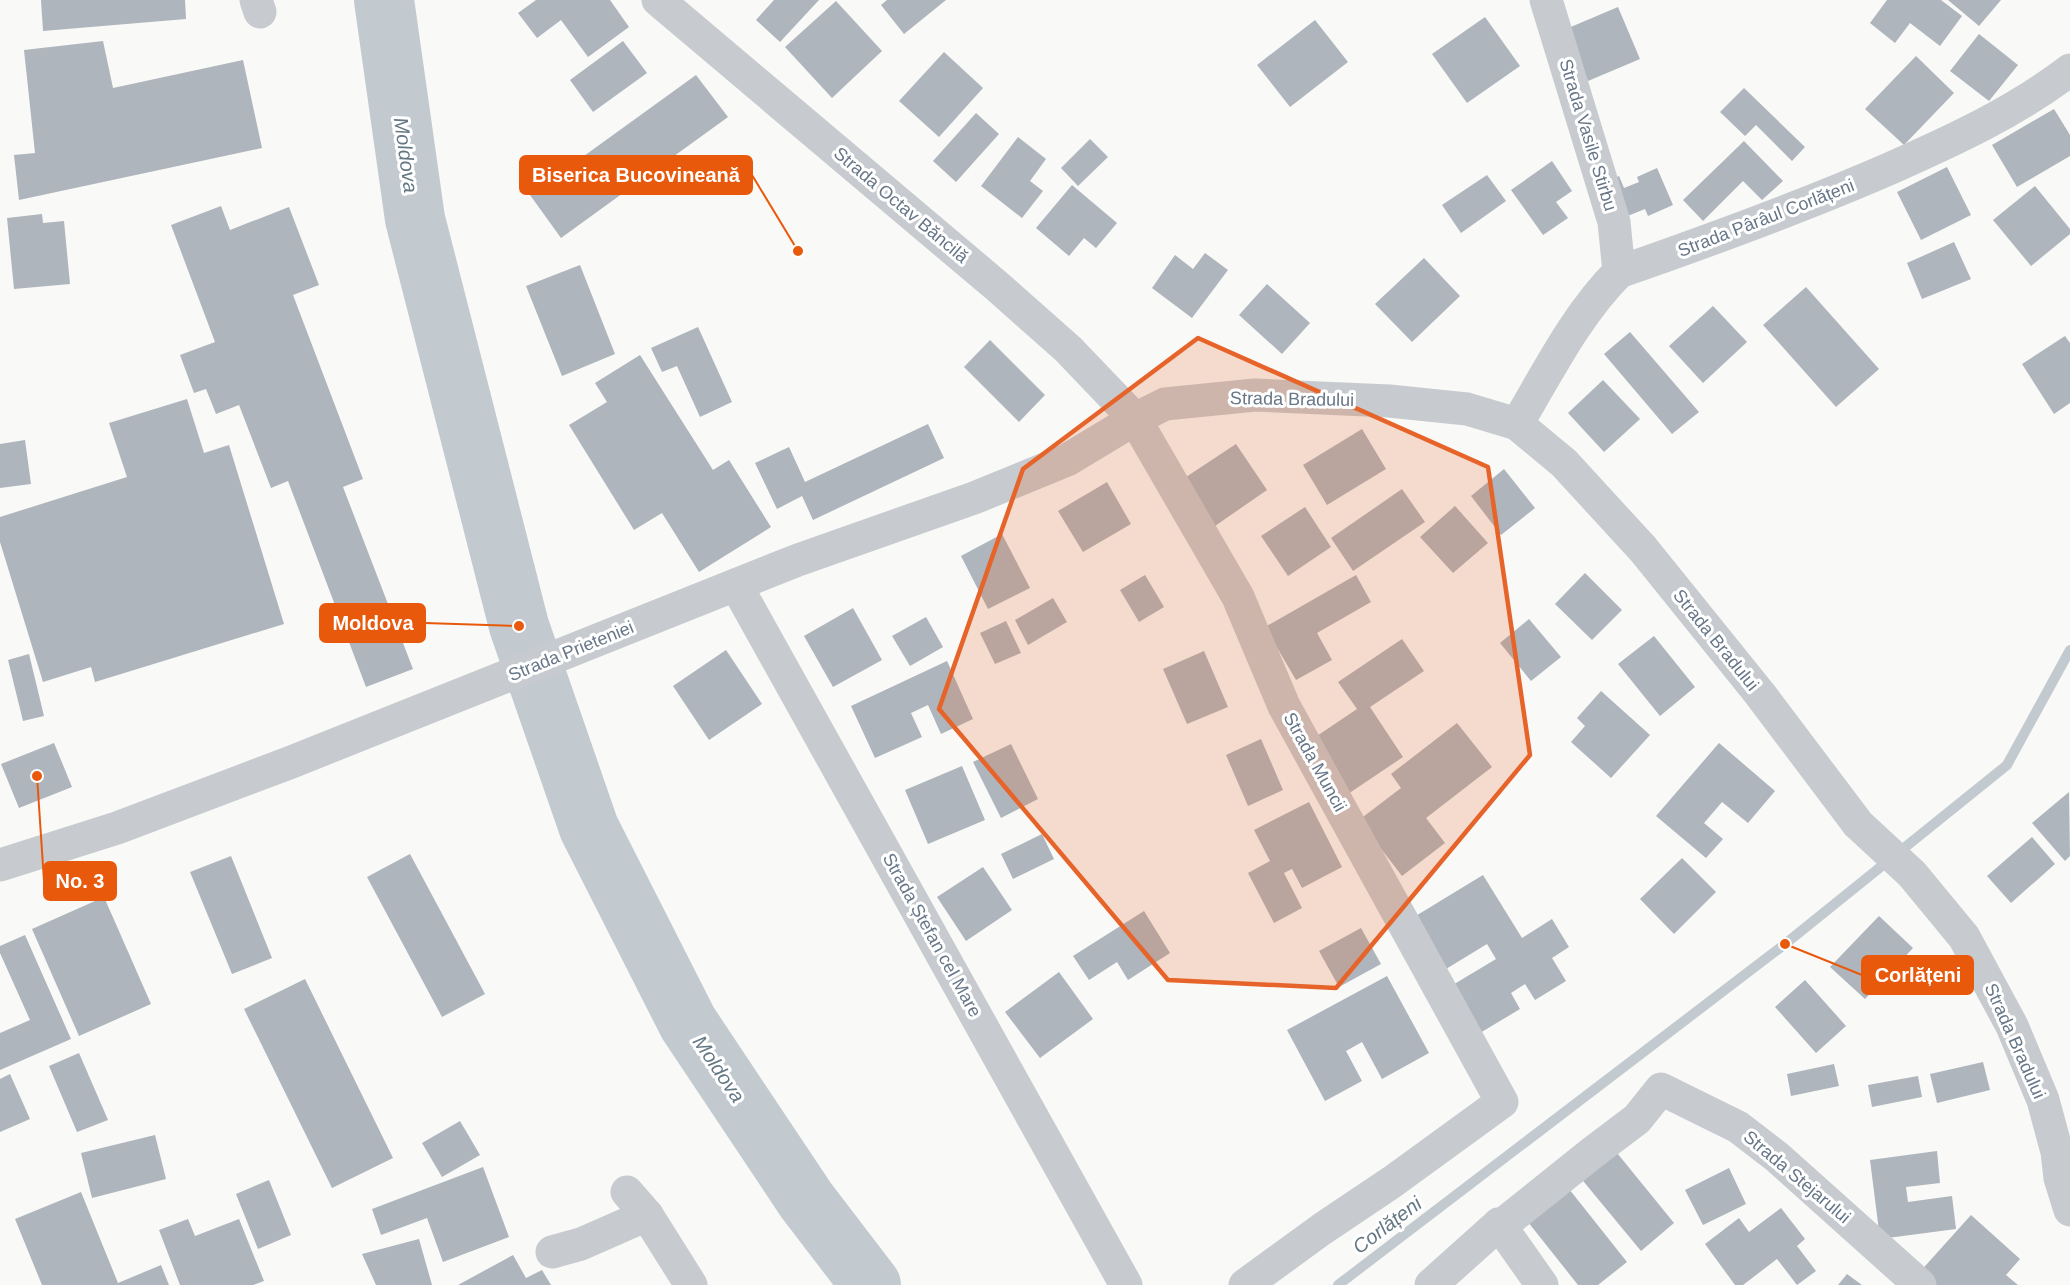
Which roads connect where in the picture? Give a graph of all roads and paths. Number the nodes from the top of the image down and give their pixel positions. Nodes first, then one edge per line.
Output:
1 (658, 0) edge
2 (1546, 0) edge
3 (2070, 70) edge
4 (1619, 272) junction
5 (1135, 419) junction
6 (1516, 424) junction
7 (736, 585) junction
8 (0, 865) edge
9 (2070, 1210) edge
10 (1499, 1224) junction
11 (552, 1252) dead end
12 (691, 1285) edge
13 (1126, 1285) edge
14 (1245, 1285) edge
15 (1431, 1285) edge
16 (1542, 1285) edge
17 (1920, 1285) edge

1 - 5 street, Strada Octav Băncilă
2 - 4 street, Strada Vasile Stirbu
3 - 4 street, Strada Pârâul Corlățeni
4 - 6 street, Strada Pârâul Corlățeni
5 - 6 street, Strada Bradului
5 - 7 street, Strada Prieteniei
5 - 14 street, Strada Muncii
6 - 9 street, Strada Bradului
7 - 8 street, Strada Prieteniei
7 - 13 street, Strada Ștefan cel Mare
10 - 15 street
10 - 16 street
10 - 17 street, Strada Stejarului
11 - 12 street

